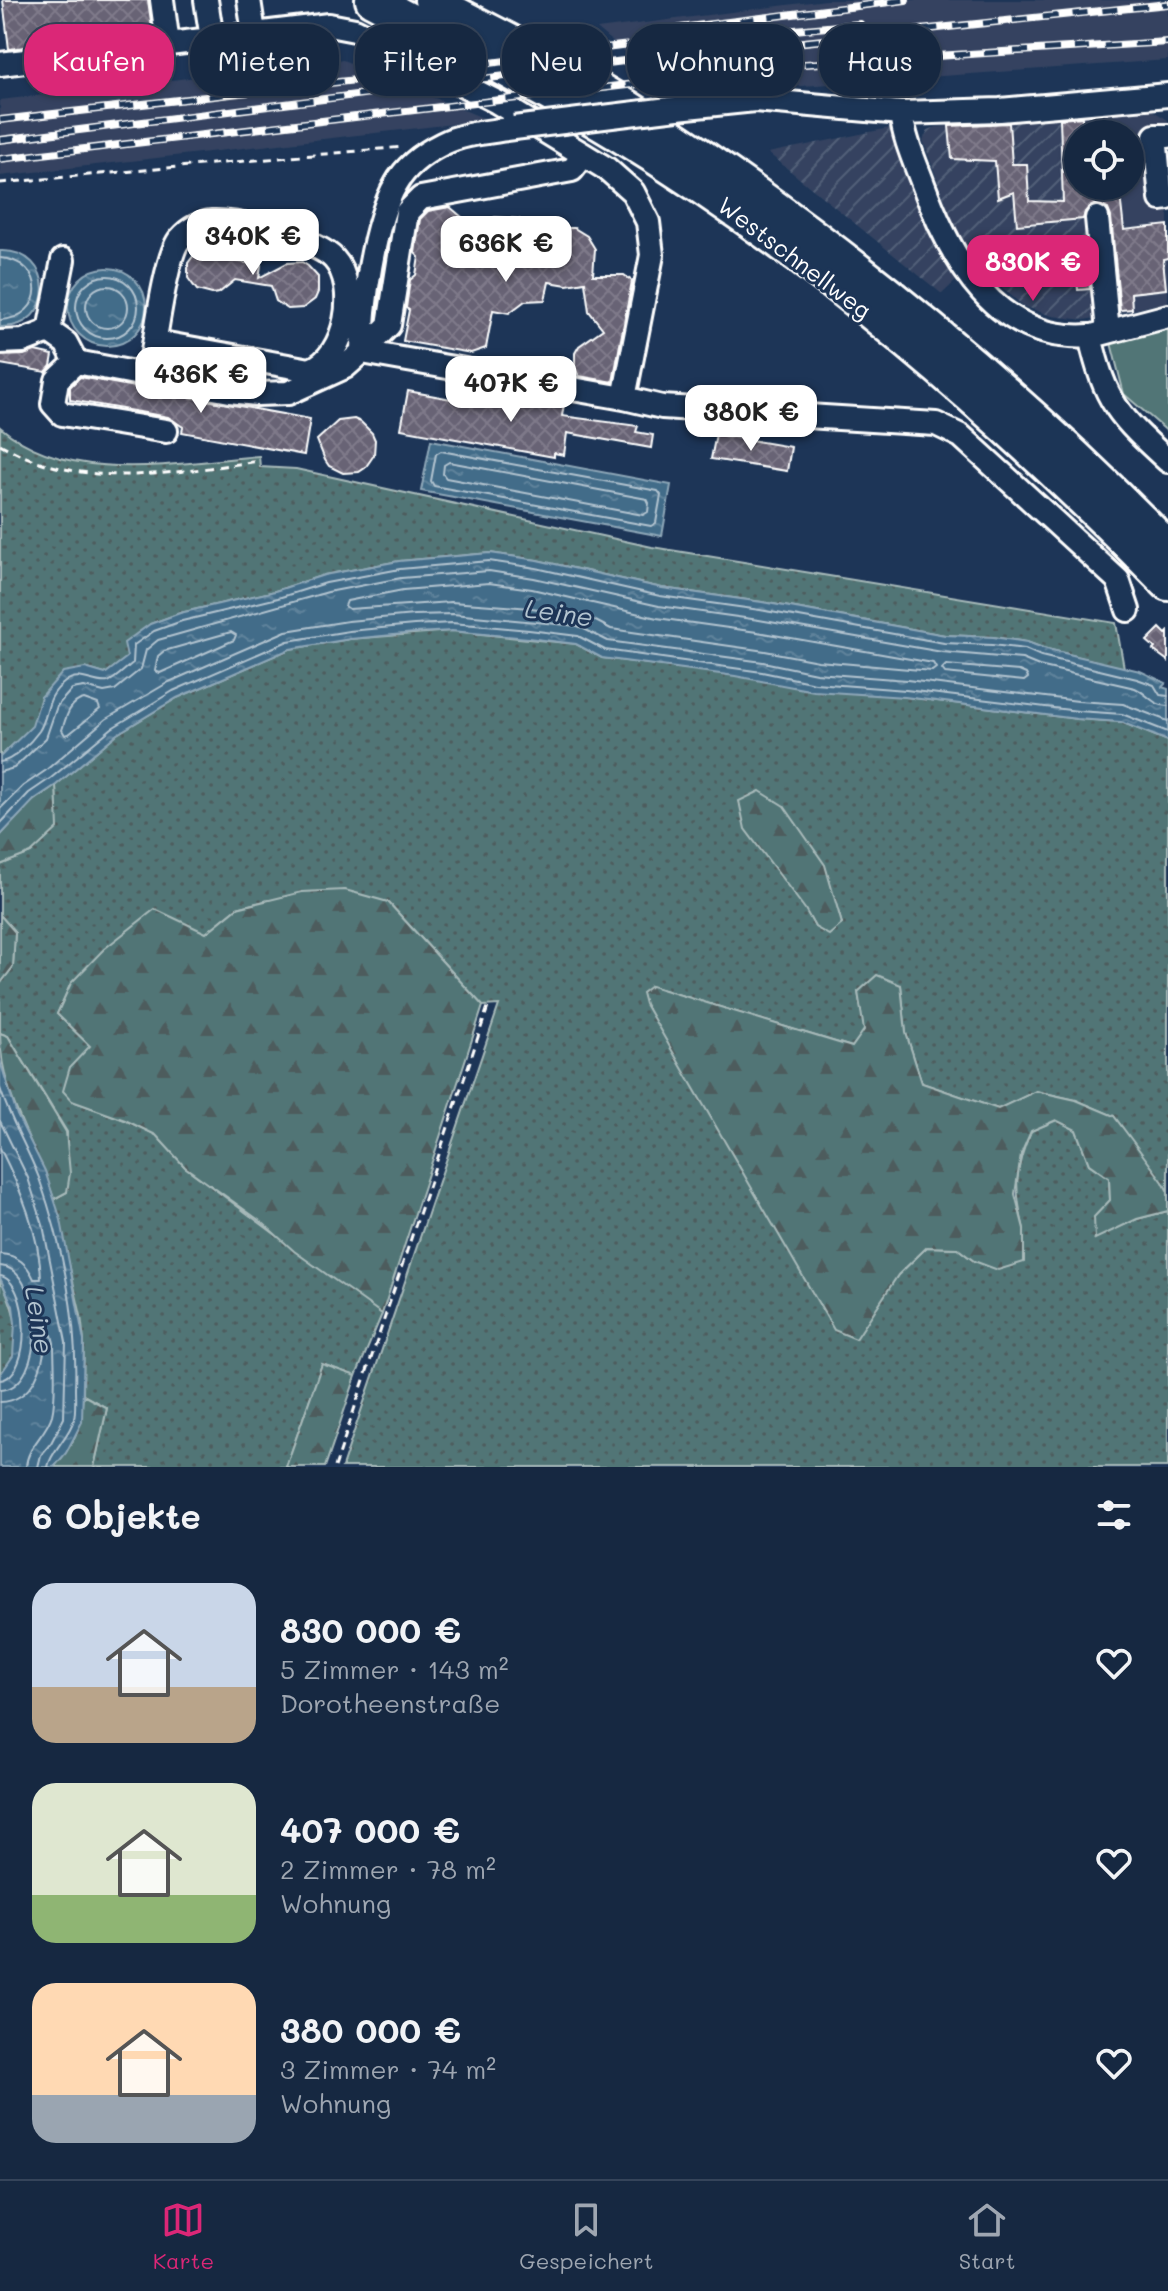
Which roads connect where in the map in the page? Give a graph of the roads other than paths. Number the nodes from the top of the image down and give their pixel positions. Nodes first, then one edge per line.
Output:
1 (162, 0) edge
2 (206, 0) edge
3 (249, 0) edge
4 (372, 0) edge
5 (431, 0) edge
6 (165, 24) edge
7 (210, 24) edge
8 (253, 24) edge
9 (339, 27) edge
10 (24, 61) edge
11 (0, 64) edge
12 (1168, 95) edge
13 (901, 113) junction
14 (1168, 136) edge
15 (584, 155) junction
16 (1168, 198) edge
17 (1097, 218) dead end
18 (63, 260) dead end
19 (1168, 316) edge
20 (49, 331) junction
21 (1099, 334) junction
22 (0, 342) edge
23 (156, 342) junction
24 (362, 352) junction
25 (76, 362) junction
26 (149, 376) junction
27 (311, 376) junction
28 (624, 398) junction
29 (166, 431) dead end
30 (1168, 461) edge
31 (1168, 547) edge
32 (1168, 584) edge
33 (1128, 610) dead end

1 - 6 street
2 - 7 street
3 - 8 street
4 - 32 highway, Westschnellweg
5 - 31 highway, Westschnellweg
9 - 15 street
10 - 11 street
12 - 13 street
13 - 21 street
13 - 24 street, bridge
14 - 16 street
15 - 24 street
15 - 28 street
17 - 21 street
18 - 20 street
19 - 21 street
20 - 22 street
20 - 25 street
21 - 30 street
23 - 26 street
23 - 27 street
23 - 27 street
24 - 27 street
24 - 28 street
25 - 26 street
25 - 29 street
26 - 27 street
28 - 33 street

